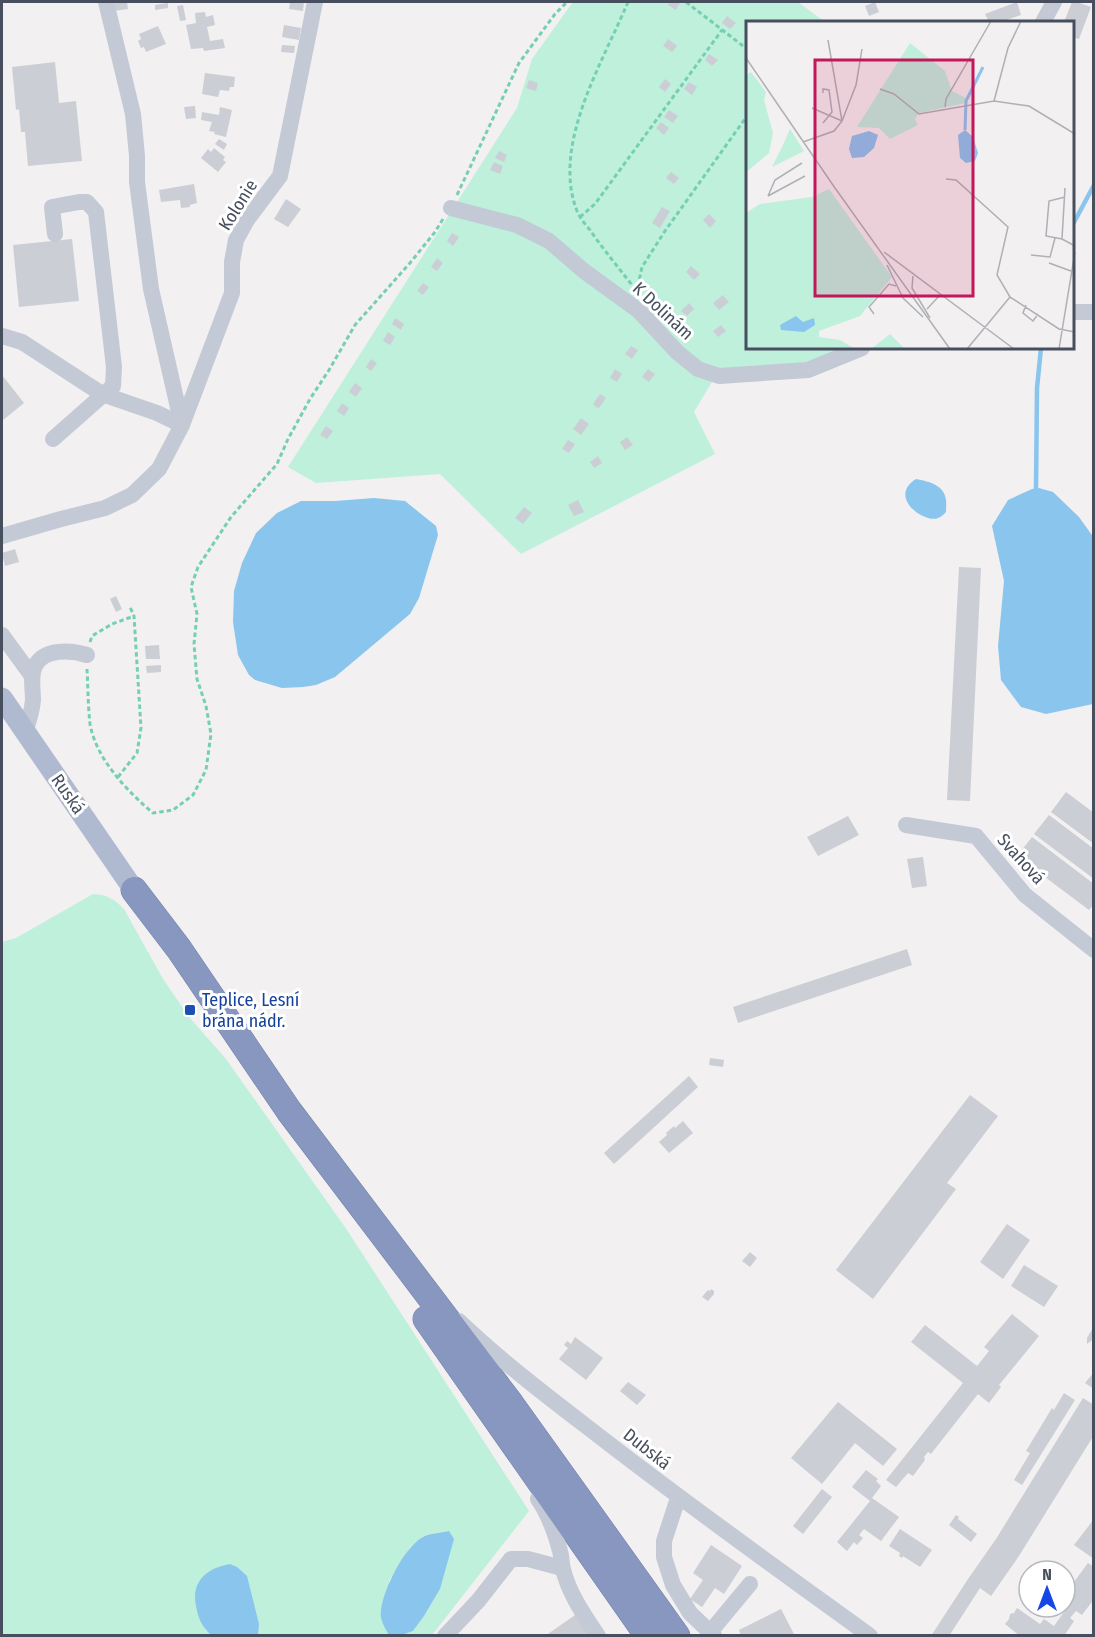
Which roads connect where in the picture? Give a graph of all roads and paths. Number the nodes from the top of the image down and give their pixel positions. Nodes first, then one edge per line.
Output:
1 (106, 2) edge
2 (315, 2) edge
3 (567, 2) edge
4 (628, 2) edge
5 (686, 2) edge
6 (1054, 2) edge
7 (1044, 21) edge
8 (722, 30) junction
9 (746, 48) edge
10 (746, 117) edge
11 (451, 208) junction
12 (580, 217) junction
13 (55, 234) dead end
14 (626, 277) dead end
15 (640, 296) dead end
16 (1074, 312) edge
17 (1094, 312) edge
18 (2, 336) edge
19 (857, 350) edge
20 (102, 394) junction
21 (182, 425) junction
22 (53, 439) dead end
23 (2, 536) edge
24 (130, 607) dead end
25 (134, 616) junction
26 (2, 635) edge
27 (87, 655) junction
28 (32, 676) junction
29 (2, 698) edge
30 (25, 732) junction
31 (118, 777) junction
32 (906, 825) dead end
33 (134, 890) junction
34 (1094, 950) edge
35 (414, 1276) junction
36 (494, 1414) junction
37 (678, 1498) junction
38 (562, 1568) junction
39 (750, 1584) dead end
40 (713, 1633) edge
41 (445, 1635) edge
42 (598, 1635) edge
43 (648, 1635) edge
44 (677, 1635) edge
45 (868, 1635) edge

1 - 21 street
2 - 21 street, Kolonie
3 - 11 path
4 - 12 path
5 - 8 path
6 - 7 street
8 - 9 path
8 - 12 path
10 - 15 path
11 - 19 street, K Dolinám
11 - 31 path
12 - 14 path
13 - 20 street
16 - 17 street
18 - 20 street
20 - 21 street
20 - 22 street
21 - 23 street, Kolonie
24 - 25 path
25 - 27 path
25 - 31 path
26 - 28 street
27 - 28 street
27 - 31 path
28 - 30 street
29 - 30 main road, Ruská
30 - 33 main road, Ruská
32 - 34 street, Svahová
33 - 35 highway
33 - 36 highway
35 - 37 street, Dubská
35 - 44 highway
36 - 38 street
36 - 43 highway
37 - 40 street
37 - 45 street, Dubská
38 - 41 street
38 - 42 street
39 - 40 street

